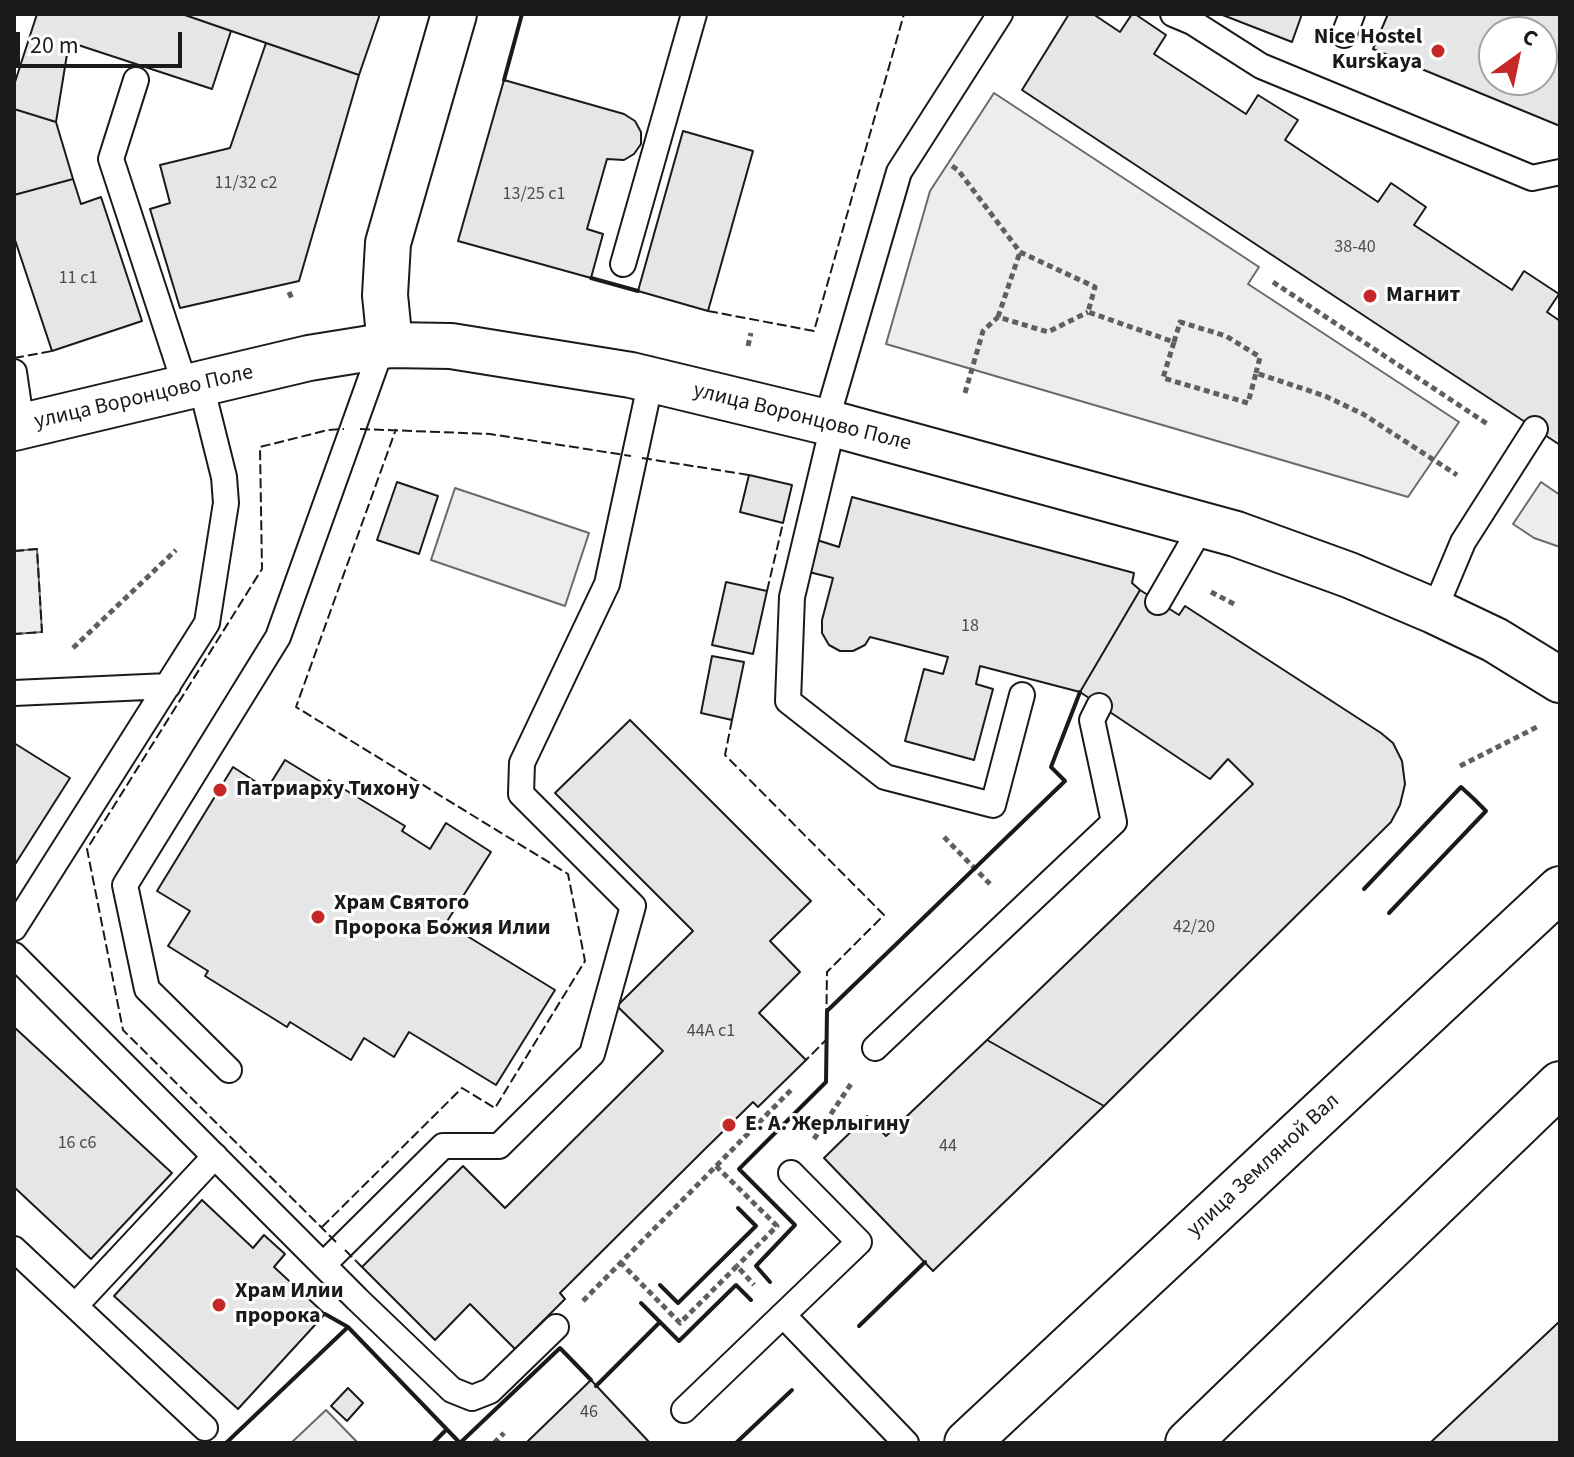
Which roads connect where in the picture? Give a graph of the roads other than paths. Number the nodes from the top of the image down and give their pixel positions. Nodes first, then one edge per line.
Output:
1 (694, 14) edge
2 (1000, 14) edge
3 (1173, 14) edge
4 (444, 17) edge
5 (136, 80) dead end
6 (1560, 172) edge
7 (623, 264) dead end
8 (386, 346) junction
9 (14, 372) edge
10 (651, 380) junction
11 (194, 387) junction
12 (829, 424) junction
13 (18, 427) edge
14 (1530, 438) road end
15 (1203, 524) junction
16 (1158, 602) dead end
17 (1434, 611) junction
18 (1560, 680) edge
19 (168, 686) junction
20 (20, 692) edge
21 (1022, 695) dead end
22 (1099, 706) dead end
23 (1560, 889) edge
24 (14, 928) edge
25 (14, 955) edge
26 (875, 1048) road end
27 (229, 1070) dead end
28 (1560, 1084) edge
29 (215, 1156) junction
30 (791, 1173) road end
31 (14, 1249) edge
32 (323, 1265) junction
33 (75, 1306) junction
34 (783, 1315) junction
35 (556, 1327) dead end
36 (684, 1410) dead end
37 (205, 1428) dead end
38 (906, 1443) edge
39 (967, 1443) edge
40 (1188, 1443) edge

1 - 7 lane
2 - 12 lane
3 - 6 lane
4 - 8 street
5 - 11 lane
8 - 10 street, улица Воронцово Поле
8 - 11 street, улица Воронцово Поле
8 - 27 lane
9 - 13 lane
10 - 12 street, улица Воронцово Поле
10 - 32 lane
11 - 13 street, улица Воронцово Поле
11 - 19 lane
12 - 15 street, улица Воронцово Поле
12 - 21 lane
14 - 17 lane
15 - 16 lane
15 - 17 street, улица Воронцово Поле
17 - 18 street, улица Воронцово Поле
19 - 20 lane
19 - 24 lane
22 - 26 lane
23 - 39 street, улица Земляной Вал
25 - 29 lane
28 - 40 street
29 - 32 lane
29 - 33 lane
30 - 34 lane
31 - 33 lane
32 - 35 lane
33 - 37 lane
34 - 36 lane
34 - 38 lane

